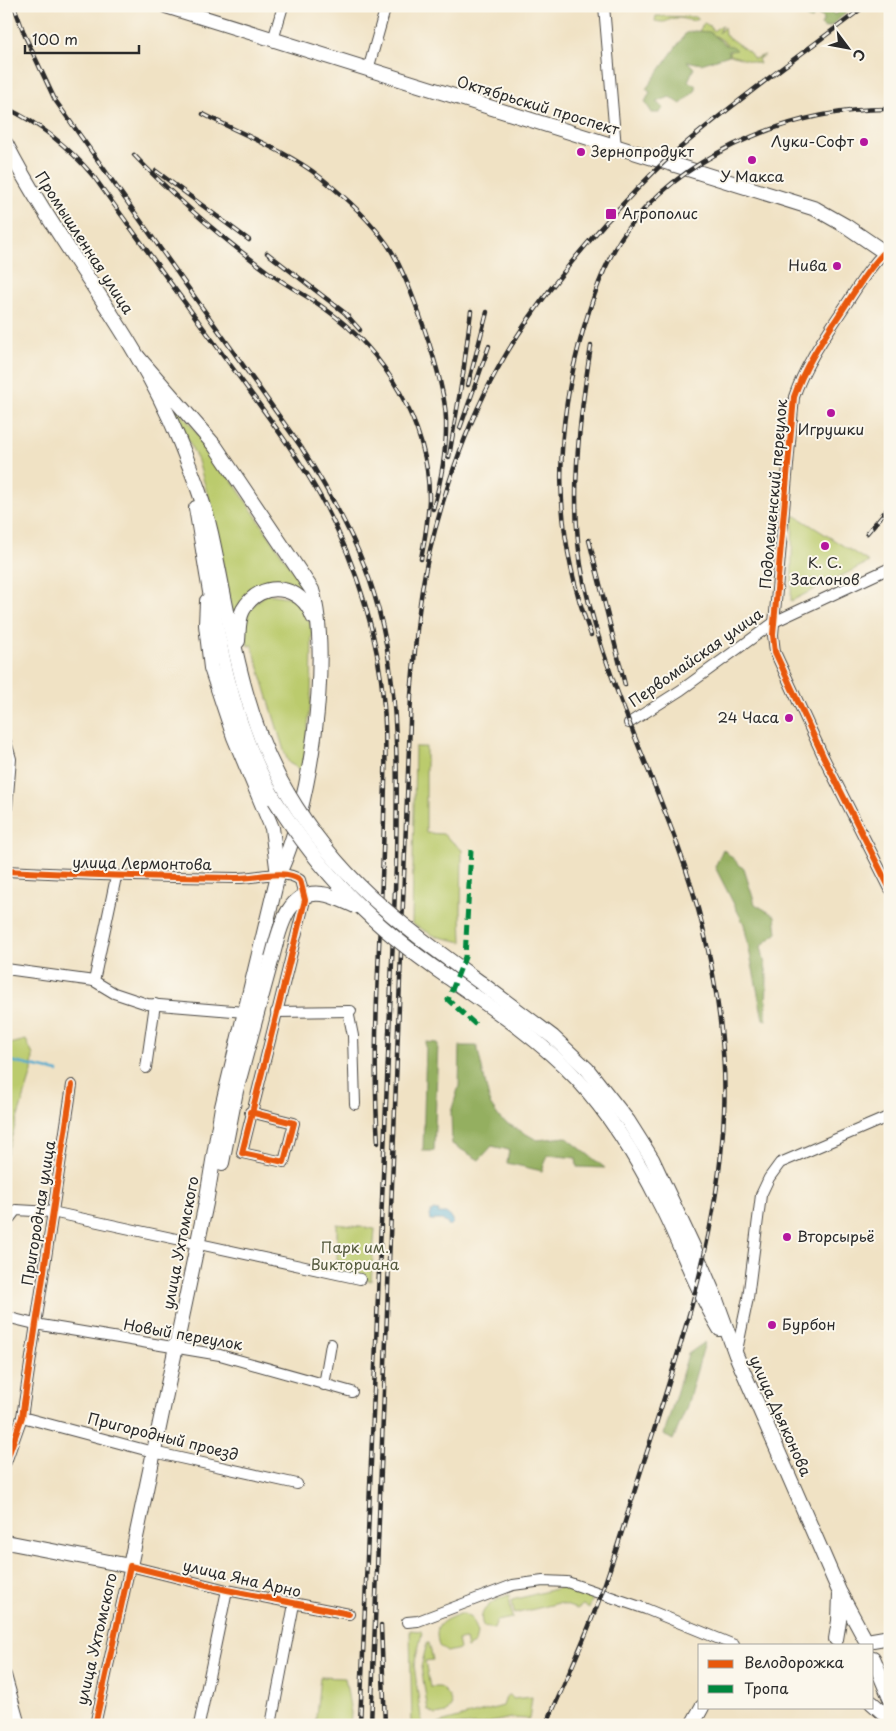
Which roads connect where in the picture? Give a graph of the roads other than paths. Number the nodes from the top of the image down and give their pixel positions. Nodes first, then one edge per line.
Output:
1 (283, 6) edge
2 (386, 6) edge
3 (604, 6) edge
4 (174, 7) edge
5 (273, 40) junction
6 (368, 70) junction
7 (6, 144) edge
8 (616, 148) junction
9 (888, 252) edge
10 (138, 356) junction
11 (189, 468) junction
12 (890, 568) edge
13 (207, 570) junction
14 (776, 621) junction
15 (318, 635) junction
16 (238, 660) junction
17 (629, 723) dead end
18 (6, 742) edge
19 (7, 785) edge
20 (281, 796) junction
21 (6, 819) edge
22 (6, 871) edge
23 (278, 875) junction
24 (116, 877) junction
25 (890, 889) edge
26 (359, 907) junction
27 (6, 969) edge
28 (94, 981) junction
29 (155, 1004) junction
30 (245, 1012) junction
31 (276, 1012) junction
32 (146, 1068) dead end
33 (72, 1085) dead end
34 (355, 1104) dead end
35 (250, 1112) junction
36 (890, 1116) edge
37 (206, 1203) junction
38 (52, 1212) junction
39 (6, 1223) edge
40 (198, 1242) junction
41 (360, 1279) dead end
42 (6, 1317) edge
43 (35, 1324) junction
44 (331, 1344) dead end
45 (176, 1348) junction
46 (736, 1355) junction
47 (324, 1385) junction
48 (352, 1392) dead end
49 (22, 1417) junction
50 (153, 1452) junction
51 (6, 1462) edge
52 (297, 1484) dead end
53 (6, 1542) edge
54 (130, 1566) junction
55 (226, 1590) junction
56 (839, 1590) junction
57 (294, 1604) junction
58 (349, 1614) dead end
59 (407, 1622) dead end
60 (890, 1637) edge
61 (834, 1642) edge
62 (890, 1643) edge
63 (732, 1644) edge
64 (868, 1644) edge
65 (874, 1656) edge
66 (874, 1662) edge
67 (6, 1675) edge
68 (890, 1698) edge
69 (874, 1706) edge
70 (701, 1708) edge
71 (890, 1719) edge
72 (20, 1725) edge
73 (95, 1725) edge
74 (199, 1725) edge
75 (271, 1725) edge
76 (692, 1725) edge

1 - 5 street
2 - 6 street
3 - 8 street
4 - 5 main road, Октябрьский проспект
5 - 6 main road, Октябрьский проспект
6 - 8 main road, Октябрьский проспект
7 - 10 main road, Промышленная улица
8 - 9 main road, Октябрьский проспект
9 - 14 street, Подолешенский переулок
10 - 11 main road
10 - 15 main road
11 - 13 main road
11 - 16 main road
12 - 14 street, Первомайская улица
13 - 20 main road
13 - 23 main road
14 - 17 street, Первомайская улица
14 - 25 street, Подолешенский переулок
15 - 16 main road
15 - 23 main road, улица Ухтомского
16 - 20 main road
18 - 19 street
19 - 21 street
20 - 26 main road, bridge
20 - 46 main road, bridge
22 - 24 street, улица Лермонтова
23 - 24 street, улица Лермонтова
23 - 30 main road, улица Ухтомского
23 - 31 street
24 - 28 street
26 - 37 main road, bridge
26 - 46 main road, bridge
27 - 28 street
28 - 29 street
29 - 30 street
29 - 32 street
30 - 37 main road, улица Ухтомского
31 - 34 street
31 - 35 street
33 - 38 street, Пригородная улица
35 - 35 street
36 - 46 street, улица Дьяконова
37 - 40 main road, улица Ухтомского
38 - 39 street
38 - 40 street
38 - 43 street, Пригородная улица
40 - 41 street
40 - 45 main road, улица Ухтомского
42 - 43 street, Новый переулок
43 - 45 street, Новый переулок
43 - 49 street, Пригородная улица
44 - 47 street
45 - 47 street, Новый переулок
45 - 50 main road, улица Ухтомского
46 - 56 main road, улица Дьяконова
47 - 48 street, Новый переулок
49 - 50 street, Пригородный проезд
49 - 51 street, Пригородная улица
50 - 52 street, Пригородный проезд
50 - 54 main road, улица Ухтомского
53 - 54 main road, улица Яна Арно
54 - 55 street, улица Яна Арно
54 - 73 street, улица Ухтомского
55 - 57 street, улица Яна Арно
55 - 74 street
56 - 61 main road, улица Дьяконова
56 - 64 main road, улица Дьяконова
57 - 58 street, улица Яна Арно
57 - 75 street
59 - 63 street
60 - 64 main road
61 - 64 main road
62 - 65 main road
66 - 68 main road
67 - 72 street
69 - 71 main road
70 - 76 main road

